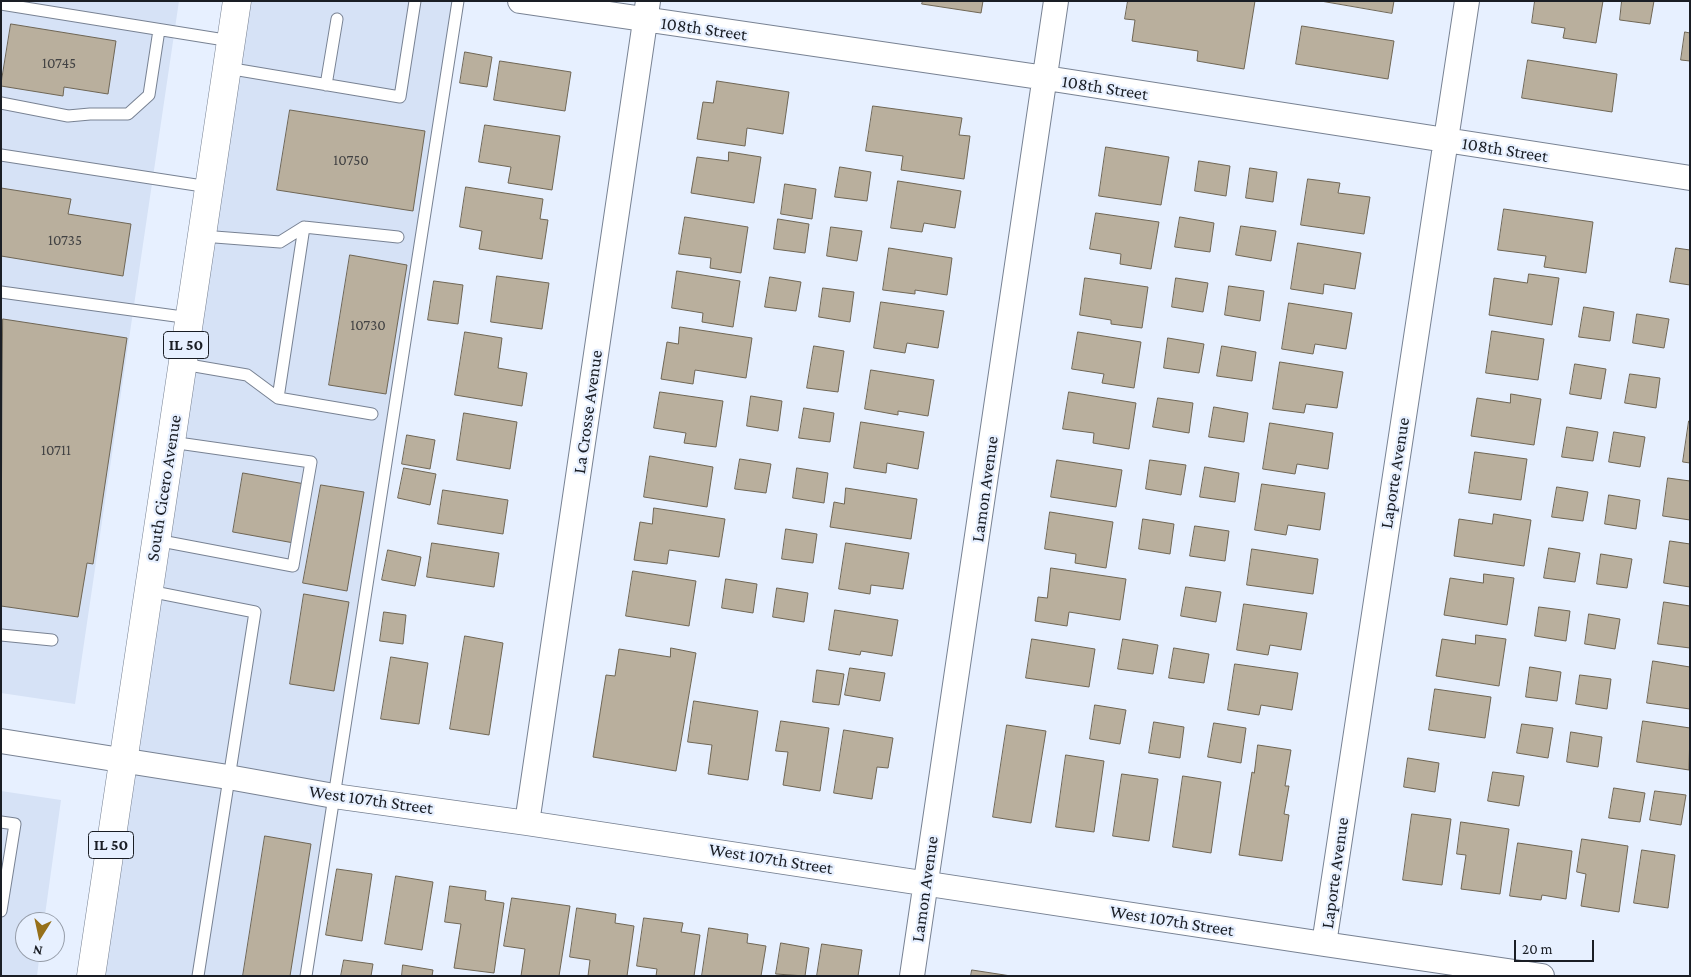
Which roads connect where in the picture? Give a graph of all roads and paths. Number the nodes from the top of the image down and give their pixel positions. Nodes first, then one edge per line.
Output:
1 (238, 1) edge
2 (415, 1) edge
3 (458, 1) edge
4 (520, 1) edge
5 (1056, 1) edge
6 (1466, 1) edge
7 (1, 4) edge
8 (647, 11) edge
9 (337, 19) dead end
10 (159, 30) junction
11 (231, 41) junction
12 (227, 68) junction
13 (1046, 78) junction
14 (326, 84) junction
15 (1, 103) edge
16 (1445, 141) junction
17 (1, 155) edge
18 (1690, 178) edge
19 (209, 187) junction
20 (304, 227) junction
21 (202, 236) junction
22 (398, 237) dead end
23 (1, 292) edge
24 (190, 318) junction
25 (182, 364) junction
26 (278, 398) junction
27 (372, 414) dead end
28 (171, 442) junction
29 (156, 540) junction
30 (149, 591) junction
31 (1, 635) edge
32 (52, 640) dead end
33 (1, 741) edge
34 (124, 760) junction
35 (228, 777) junction
36 (334, 796) junction
37 (1, 822) edge
38 (527, 822) junction
39 (926, 882) junction
40 (1, 911) edge
41 (1324, 944) junction
42 (91, 976) edge
43 (198, 976) edge
44 (306, 976) edge
45 (912, 976) edge
46 (1542, 976) edge

1 - 11 main road, South Cicero Avenue / IL 50
2 - 14 lane
3 - 36 lane
4 - 8 street, 108th Street
5 - 13 street, Lamon Avenue
6 - 16 street, Laporte Avenue
7 - 10 lane
8 - 13 street, 108th Street
8 - 38 street, La Crosse Avenue
9 - 14 lane
10 - 11 lane
10 - 15 lane
11 - 12 main road, South Cicero Avenue / IL 50
12 - 14 lane
12 - 19 main road, South Cicero Avenue / IL 50
13 - 16 street, 108th Street
13 - 39 street, Lamon Avenue
16 - 18 street, 108th Street
16 - 41 street, Laporte Avenue
17 - 19 lane
19 - 21 main road, South Cicero Avenue / IL 50
20 - 21 lane
20 - 22 lane
20 - 26 lane
21 - 24 main road, South Cicero Avenue / IL 50
23 - 24 lane
24 - 25 main road, South Cicero Avenue / IL 50
25 - 26 lane
25 - 28 main road, South Cicero Avenue / IL 50
26 - 27 lane
28 - 29 main road, South Cicero Avenue / IL 50
28 - 29 lane
29 - 30 main road, South Cicero Avenue / IL 50
30 - 34 main road, South Cicero Avenue / IL 50
30 - 35 lane
31 - 32 lane
33 - 34 street, West 107th Street
34 - 35 street, West 107th Street
34 - 42 main road, South Cicero Avenue / IL 50
35 - 36 street, West 107th Street
35 - 43 lane
36 - 38 street, West 107th Street
36 - 44 lane
37 - 40 lane
38 - 39 street, West 107th Street
39 - 41 street, West 107th Street
39 - 45 street, Lamon Avenue
41 - 46 street, West 107th Street

